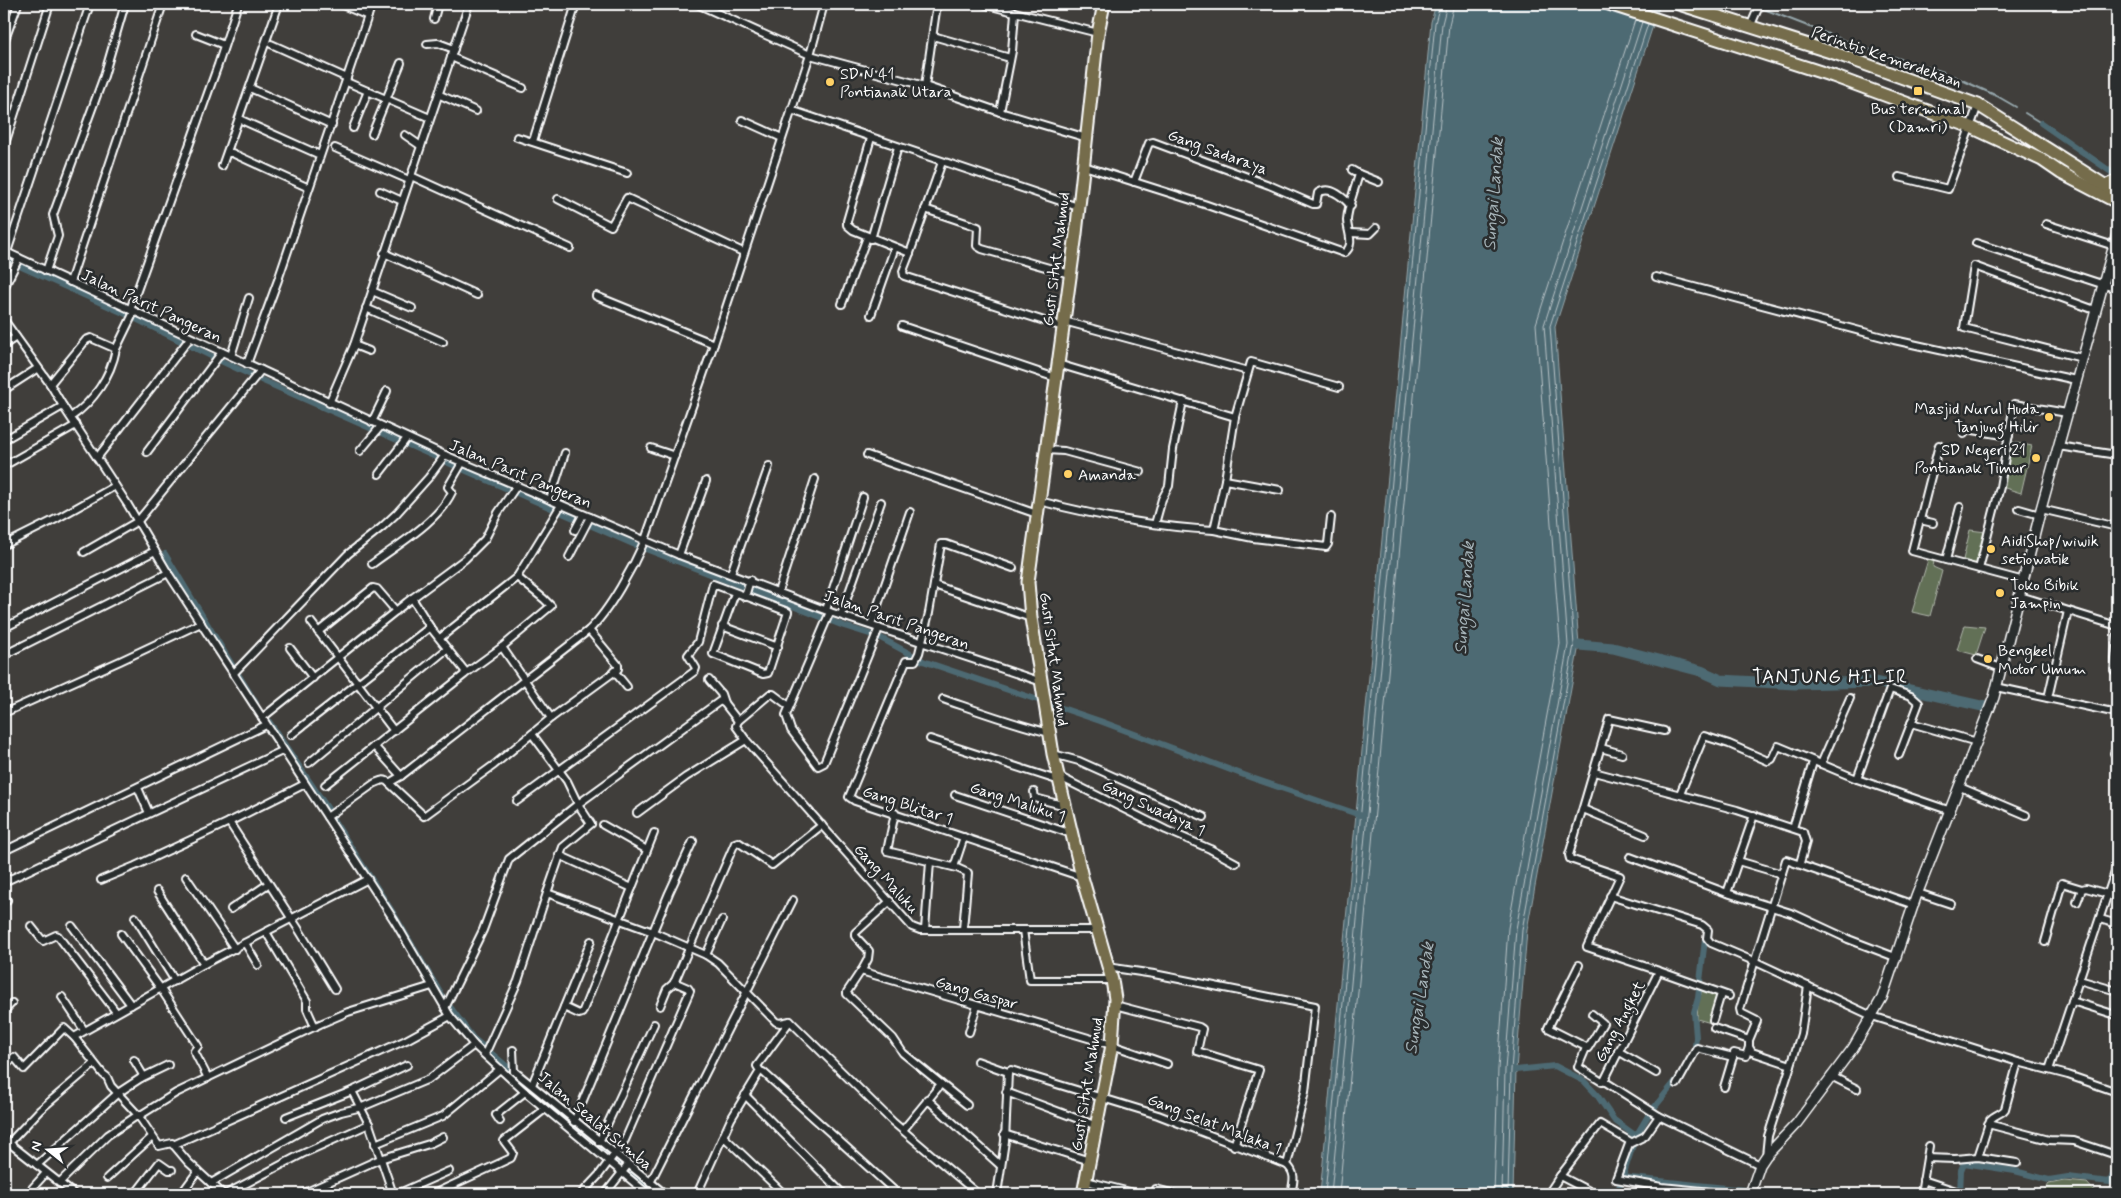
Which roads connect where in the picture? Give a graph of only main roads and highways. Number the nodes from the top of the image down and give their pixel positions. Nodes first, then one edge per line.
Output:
1 (1104, 4) edge
2 (1609, 4) edge
3 (1680, 4) edge
4 (2117, 180) edge
5 (2104, 186) junction
6 (2117, 193) edge
7 (2117, 202) edge
8 (1084, 1194) edge

1 - 8 highway, Gusti Situt Mahmud
2 - 7 highway
3 - 5 highway, Perintis Kemerdekaan
4 - 5 main road
5 - 6 highway, Perintis Kemerdekaan

